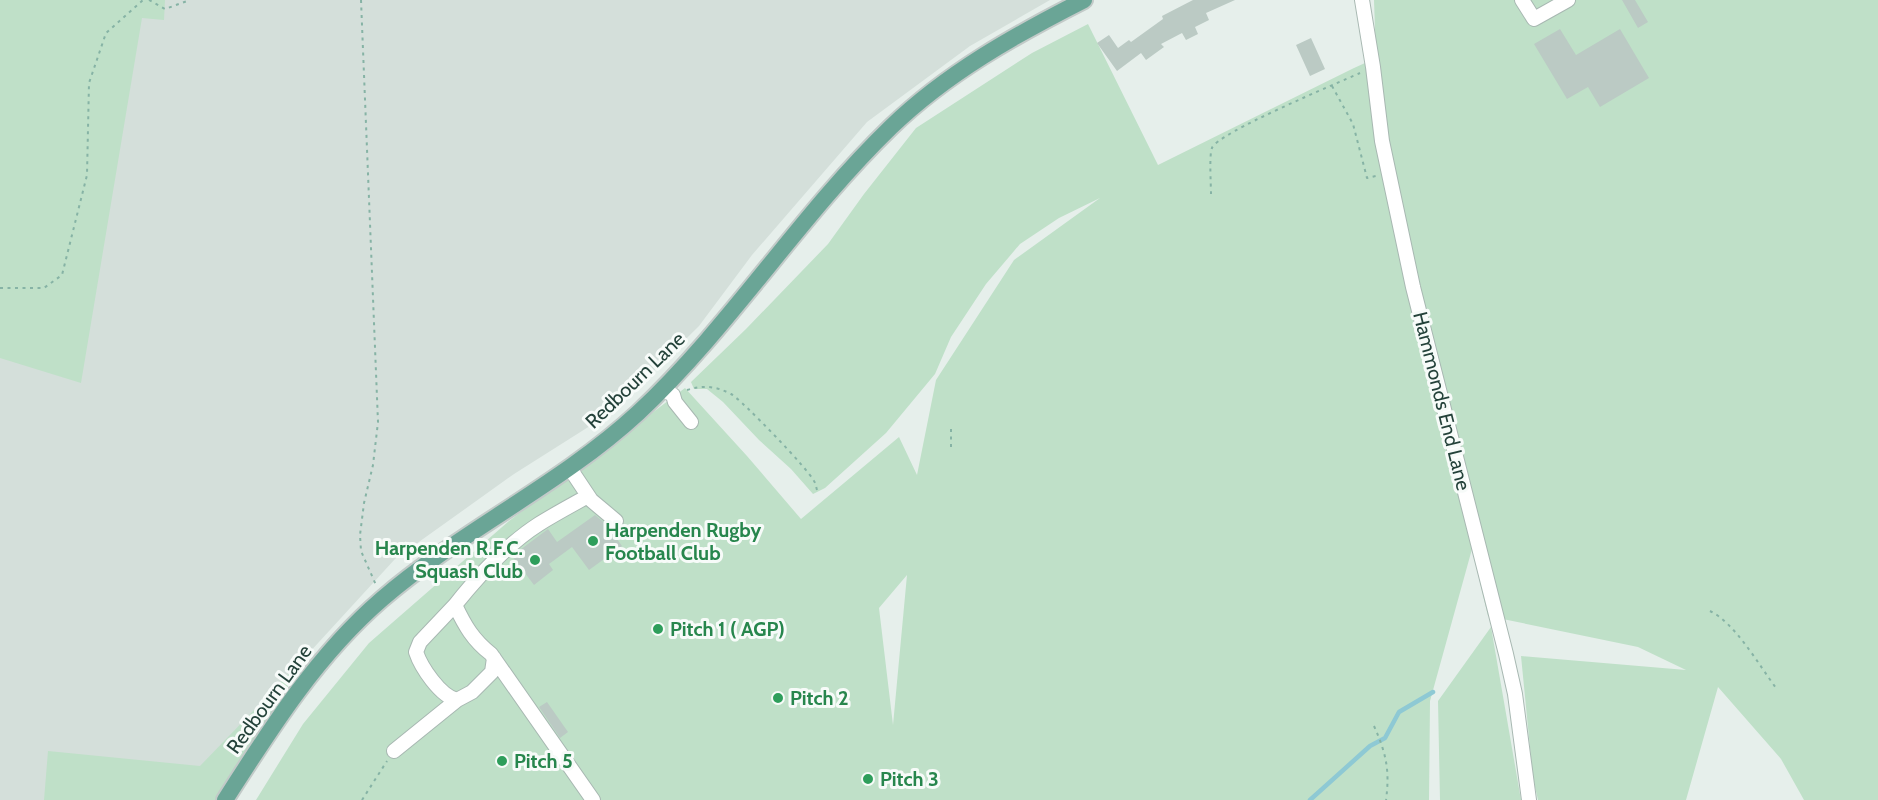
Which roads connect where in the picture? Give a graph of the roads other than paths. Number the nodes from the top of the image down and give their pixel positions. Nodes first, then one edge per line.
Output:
1 (1084, 0) edge
2 (1362, 0) edge
3 (1522, 0) edge
4 (1568, 0) edge
5 (687, 390) road end
6 (668, 392) junction
7 (691, 422) dead end
8 (568, 467) junction
9 (588, 496) junction
10 (616, 520) dead end
11 (455, 605) junction
12 (494, 658) junction
13 (457, 700) junction
14 (394, 751) road end
15 (225, 800) edge
16 (593, 800) edge
17 (1529, 800) edge

1 - 6 main road, Redbourn Lane
2 - 17 street, Hammonds End Lane
3 - 4 street
5 - 6 street
6 - 7 street
6 - 8 main road, Redbourn Lane
8 - 9 street
8 - 15 main road, Redbourn Lane
9 - 10 street
9 - 11 street
11 - 12 street
11 - 13 street
12 - 13 street
12 - 16 street
13 - 14 street

